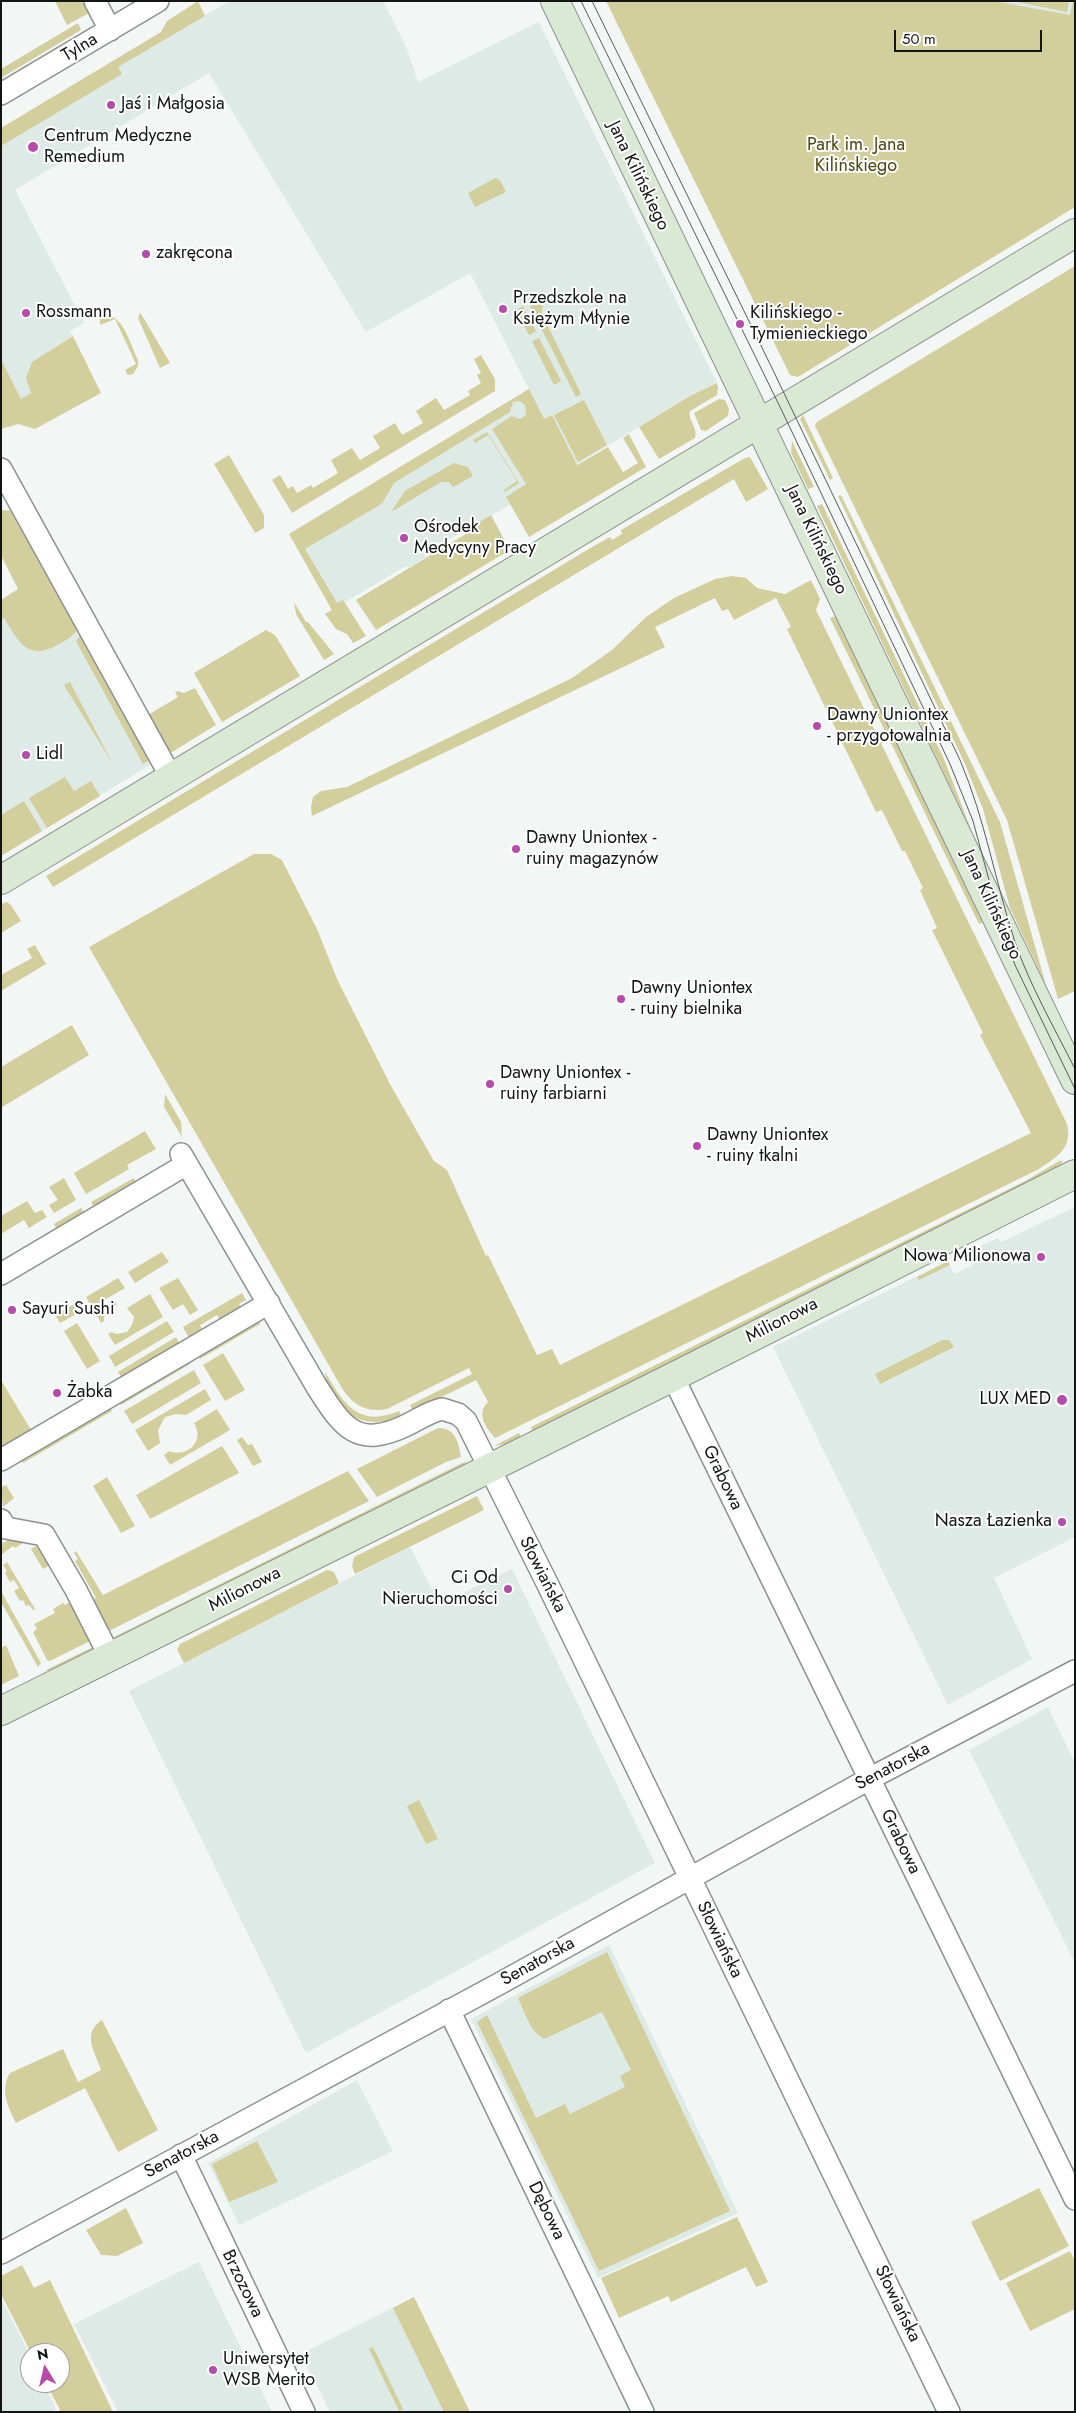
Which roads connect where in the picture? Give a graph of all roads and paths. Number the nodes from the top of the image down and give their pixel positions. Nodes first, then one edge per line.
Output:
1 (95, 1) edge
2 (158, 1) edge
3 (555, 1) edge
4 (110, 30) junction
5 (1, 94) edge
6 (1075, 233) edge
7 (760, 424) junction
8 (2, 470) edge
9 (171, 777) junction
10 (1, 880) edge
11 (1075, 1080) edge
12 (1075, 1174) edge
13 (1, 1274) edge
14 (269, 1303) junction
15 (673, 1377) junction
16 (1, 1460) edge
17 (489, 1467) junction
18 (1, 1520) edge
19 (110, 1657) junction
20 (1075, 1671) edge
21 (1, 1711) edge
22 (869, 1779) junction
23 (690, 1878) junction
24 (449, 2010) junction
25 (181, 2155) junction
26 (1075, 2199) edge
27 (1, 2253) edge
28 (304, 2412) edge
29 (643, 2412) edge
30 (949, 2412) edge

1 - 4 street
2 - 4 street, Tylna
3 - 7 street, Jana Kilińskiego
4 - 5 street, Tylna
6 - 7 street
7 - 9 street
7 - 11 street, Jana Kilińskiego
8 - 9 street
9 - 10 street
12 - 15 street, Milionowa
13 - 14 street
14 - 16 street
14 - 17 street
15 - 17 street, Milionowa
15 - 22 street, Grabowa
17 - 19 street, Milionowa
17 - 23 street, Słowiańska
18 - 19 street
19 - 21 street, Milionowa
20 - 22 street, Senatorska
22 - 23 street, Senatorska
22 - 26 street, Grabowa
23 - 24 street, Senatorska
23 - 30 street, Słowiańska
24 - 25 street, Senatorska
24 - 29 street, Dębowa
25 - 27 street, Senatorska
25 - 28 street, Brzozowa

